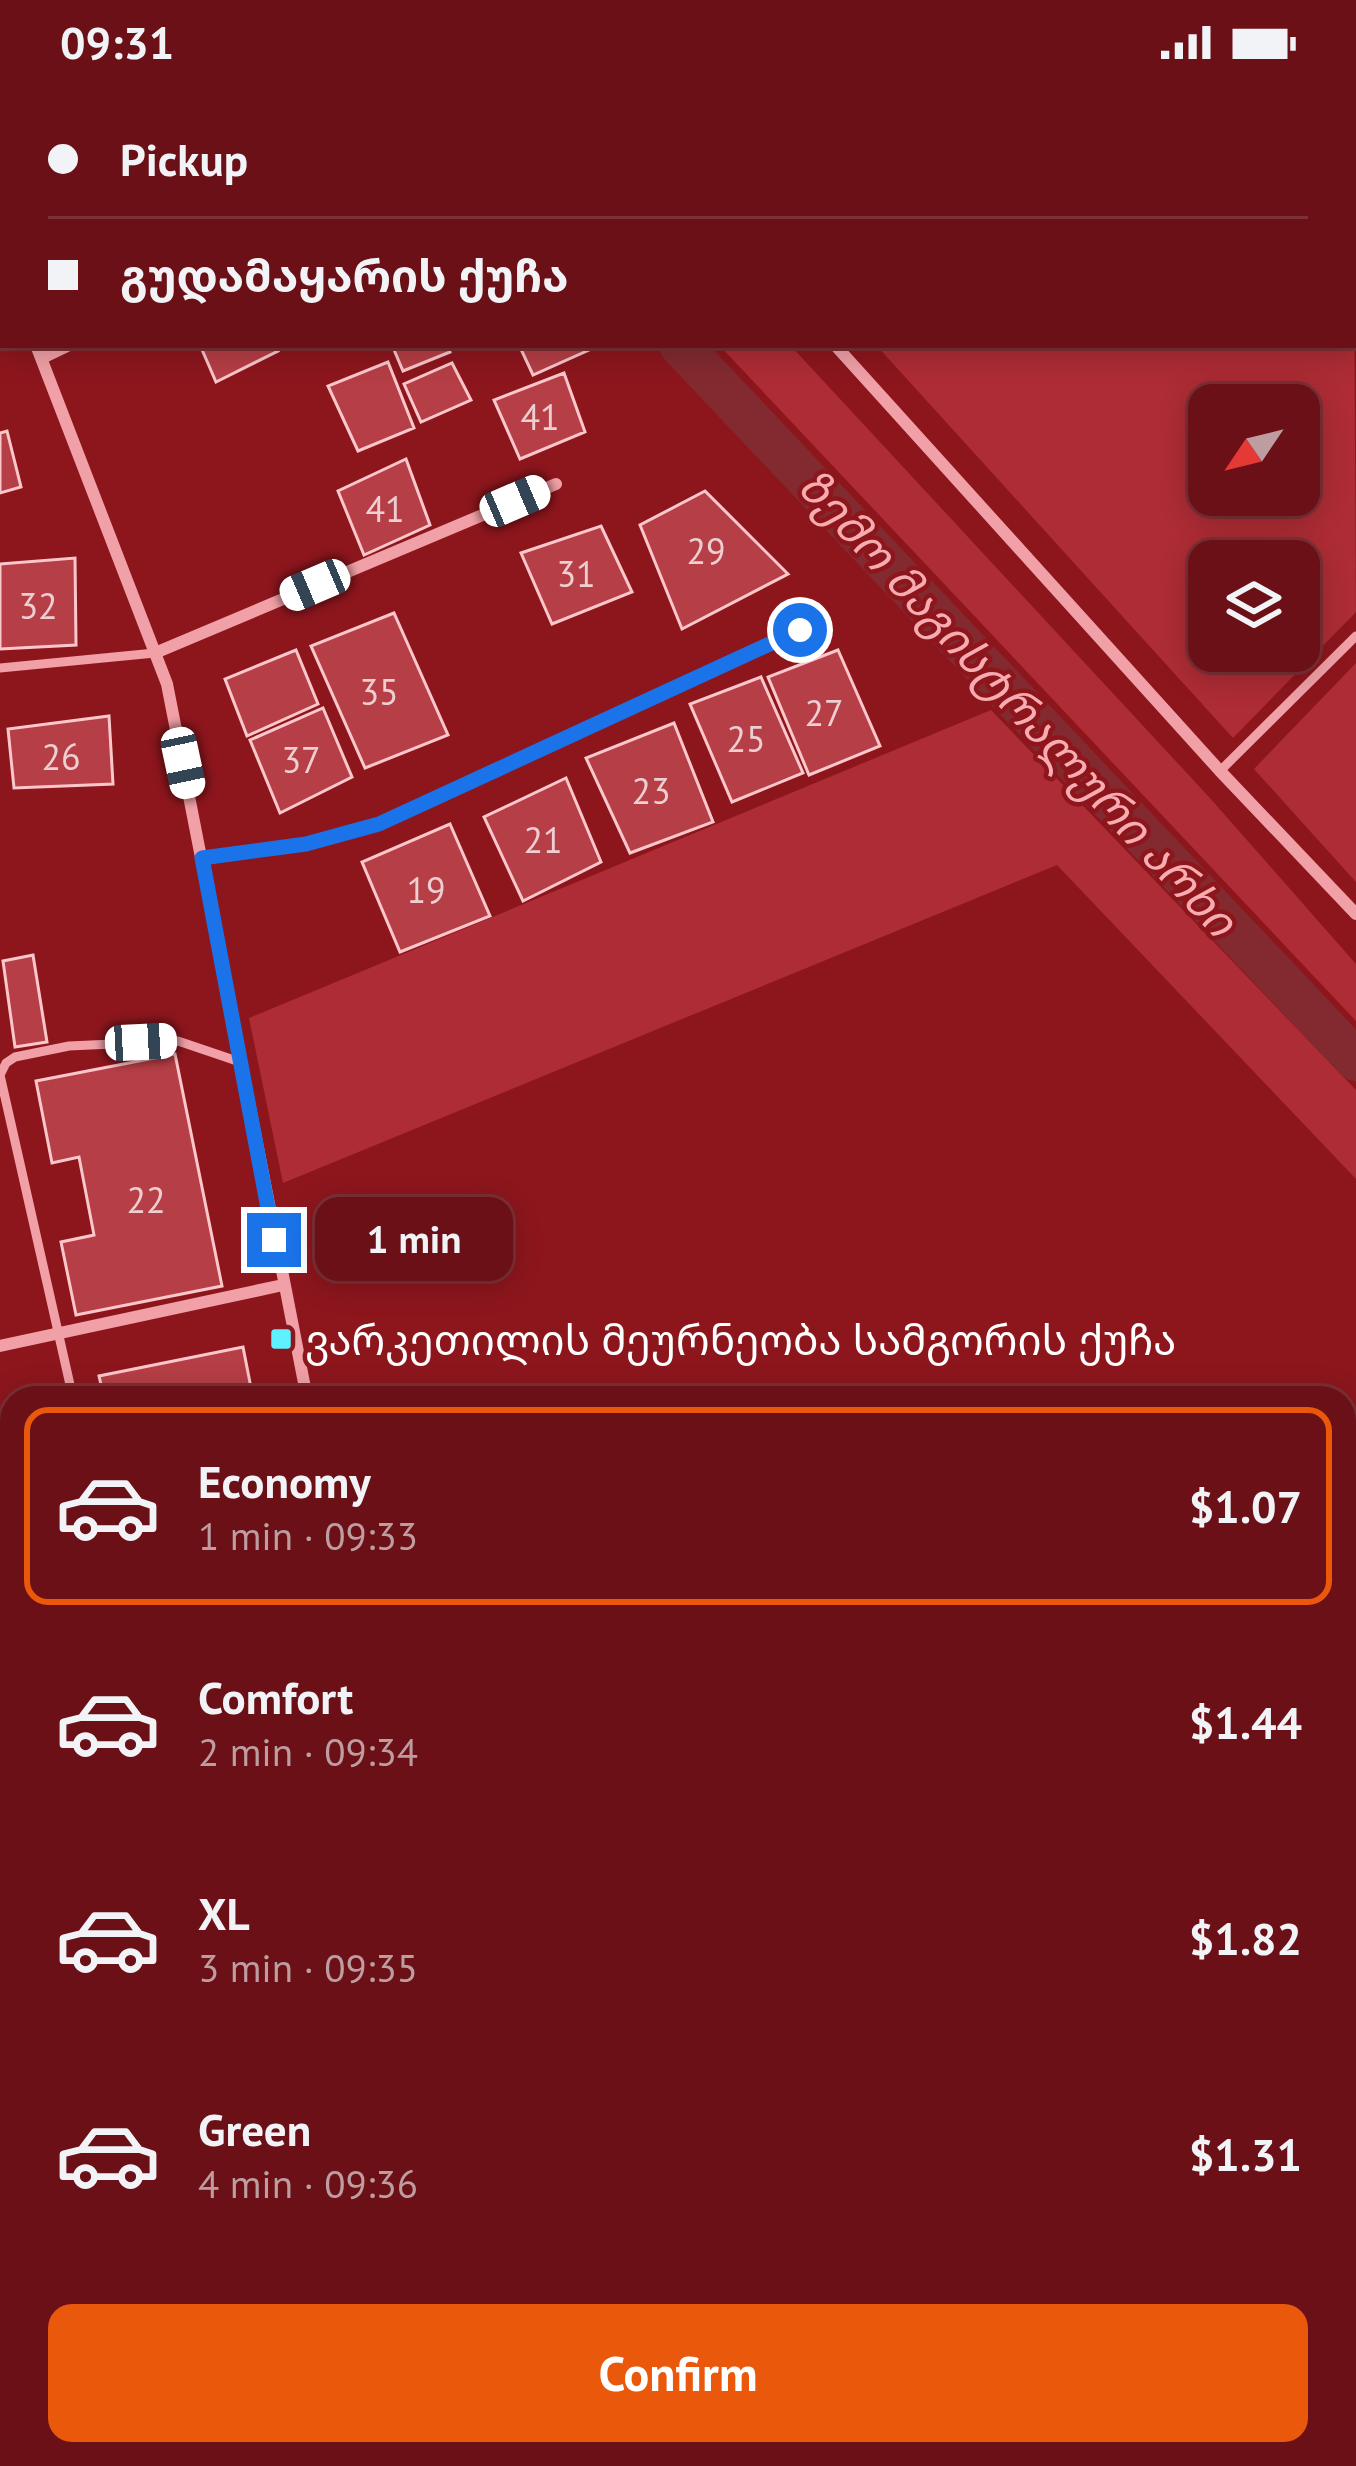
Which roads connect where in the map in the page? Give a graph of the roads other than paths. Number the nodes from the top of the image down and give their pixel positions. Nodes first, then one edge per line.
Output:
1 (838, 348) edge
2 (39, 351) edge
3 (556, 484) dead end
4 (800, 630) dead end
5 (1356, 636) edge
6 (155, 653) junction
7 (0, 668) edge
8 (1220, 771) junction
9 (202, 858) junction
10 (1356, 914) edge
11 (240, 1062) junction
12 (283, 1285) junction
13 (61, 1333) junction
14 (0, 1346) edge
15 (71, 1386) edge
16 (304, 1386) edge

1 - 8 street
2 - 6 street
3 - 6 street
4 - 9 lane
5 - 8 lane
6 - 7 lane
6 - 9 street
8 - 10 street
9 - 11 street
11 - 12 street
11 - 13 lane
12 - 13 street
12 - 16 street
13 - 14 street
13 - 15 lane

